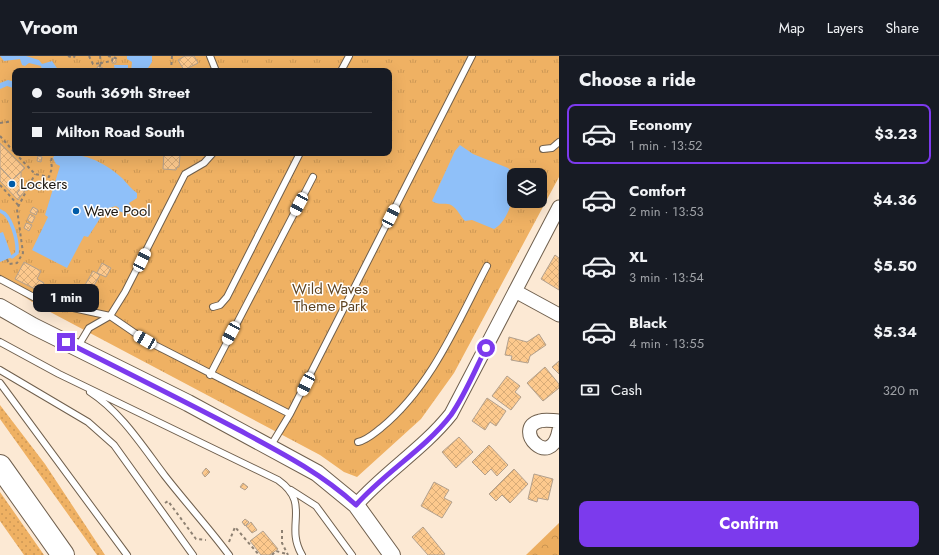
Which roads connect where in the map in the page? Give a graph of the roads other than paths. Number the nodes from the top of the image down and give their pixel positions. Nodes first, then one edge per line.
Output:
1 (210, 56) edge
2 (349, 56) edge
3 (472, 56) edge
4 (215, 68) edge
5 (343, 68) edge
6 (559, 142) edge
7 (544, 149) dead end
8 (210, 156) edge
9 (298, 156) edge
10 (313, 177) dead end
11 (559, 208) edge
12 (487, 266) dead end
13 (0, 279) edge
14 (515, 292) junction
15 (0, 307) edge
16 (213, 307) dead end
17 (110, 316) junction
18 (559, 316) edge
19 (0, 342) edge
20 (77, 348) junction
21 (0, 370) edge
22 (59, 374) junction
23 (210, 375) junction
24 (0, 383) edge
25 (290, 414) junction
26 (559, 421) edge
27 (559, 430) edge
28 (358, 442) dead end
29 (270, 447) junction
30 (0, 466) edge
31 (290, 490) junction
32 (356, 505) junction
33 (62, 555) edge
34 (126, 555) edge
35 (193, 555) edge
36 (229, 555) edge
37 (302, 555) edge
38 (352, 555) edge
39 (392, 555) edge

1 - 4 lane
2 - 5 lane
3 - 25 lane
6 - 7 lane
8 - 17 lane
9 - 16 lane
10 - 23 lane
11 - 14 street
12 - 28 lane
13 - 17 lane
14 - 18 street
14 - 32 street
15 - 20 street
17 - 20 lane
17 - 23 lane
19 - 22 lane
20 - 29 street
21 - 35 lane
22 - 31 lane
22 - 36 lane
23 - 25 lane
24 - 34 lane
25 - 29 lane
26 - 27 street
29 - 32 street
30 - 33 highway
31 - 37 lane
31 - 38 lane
32 - 39 street

